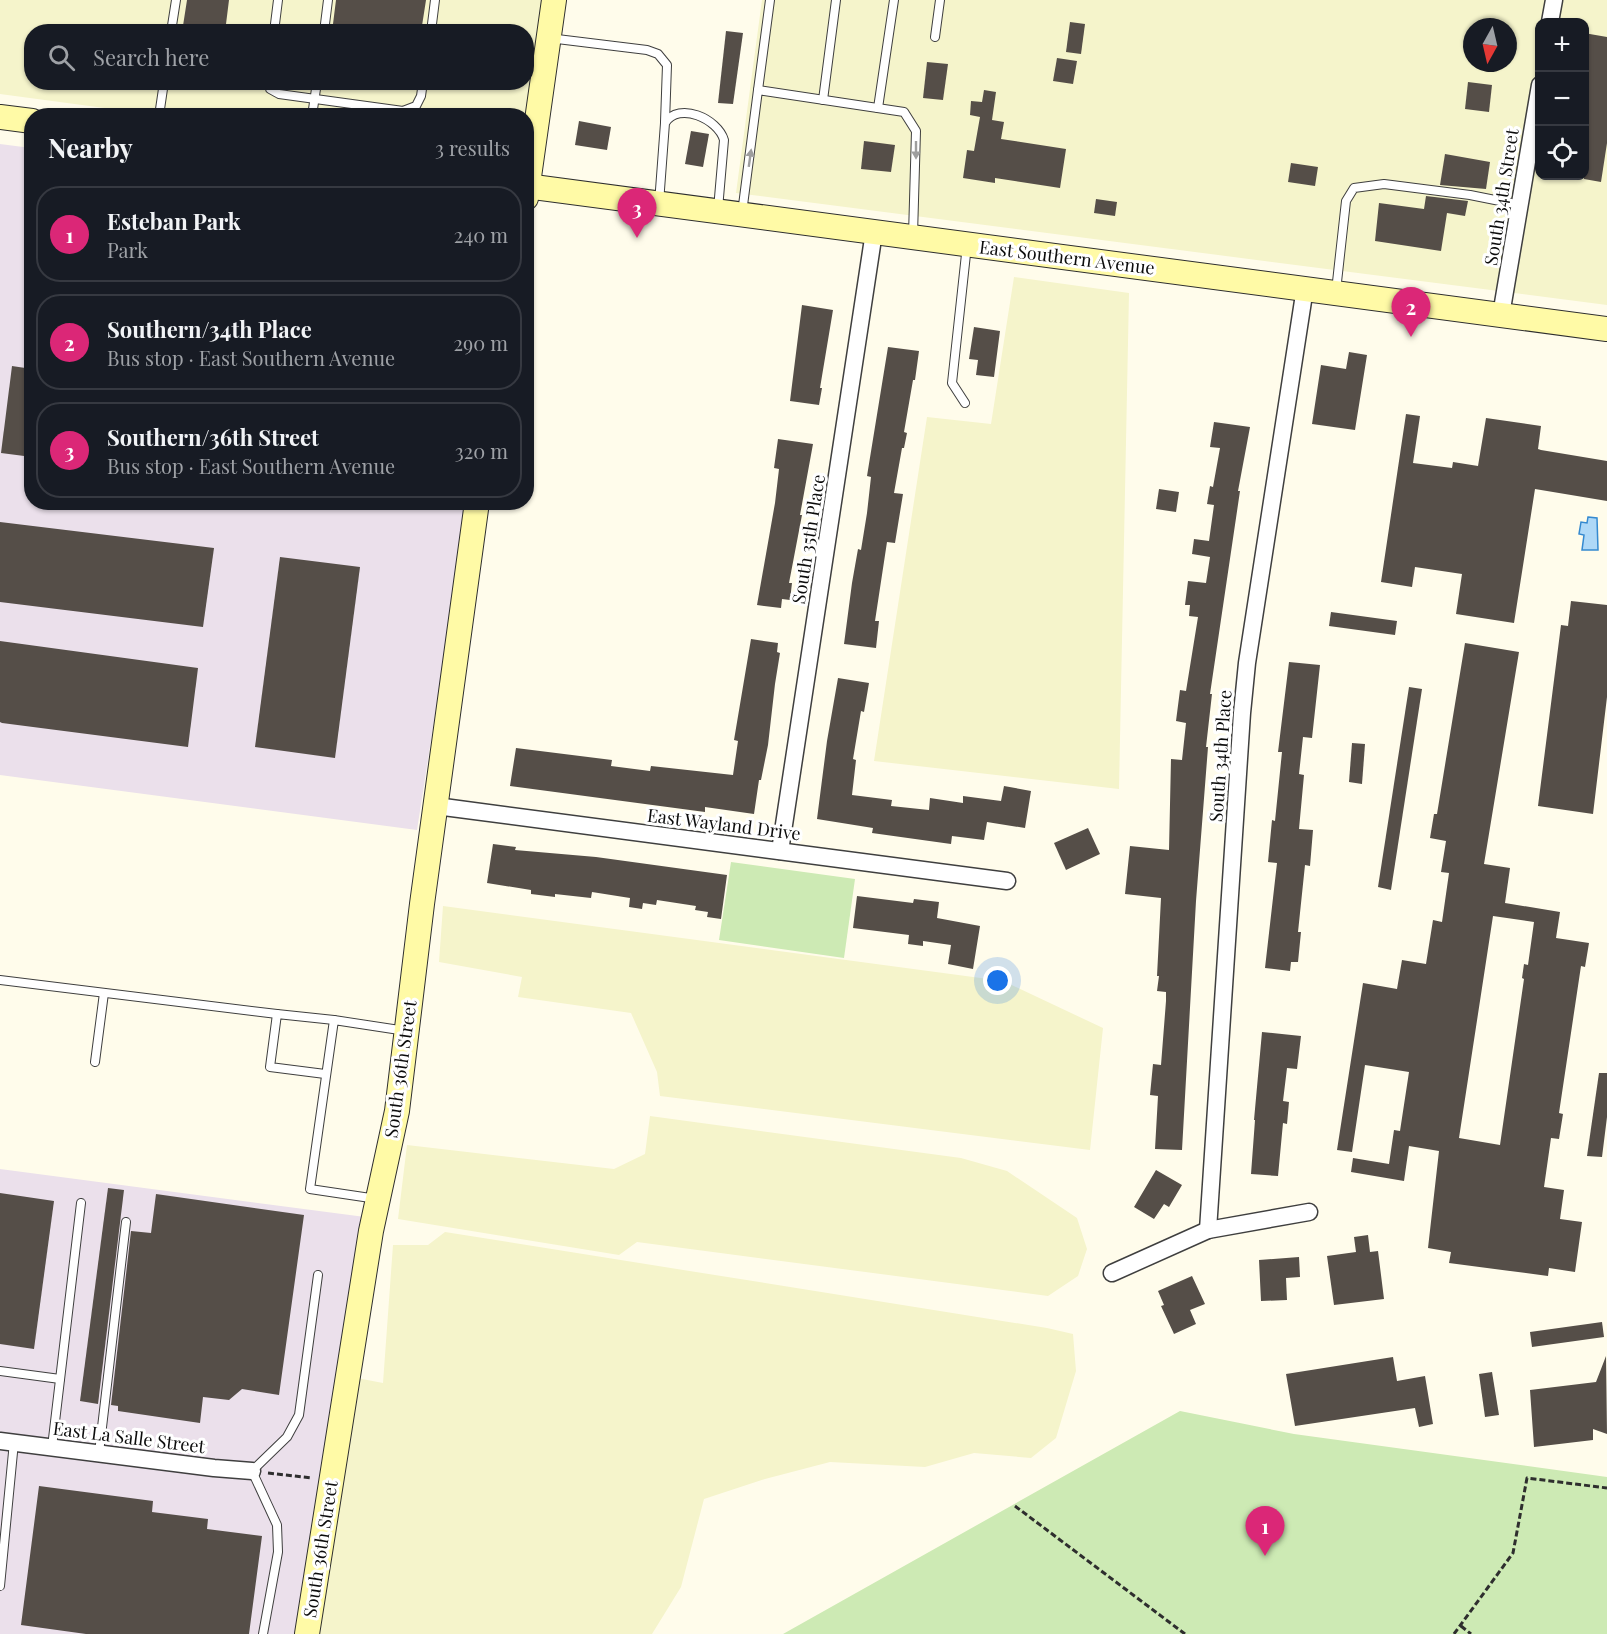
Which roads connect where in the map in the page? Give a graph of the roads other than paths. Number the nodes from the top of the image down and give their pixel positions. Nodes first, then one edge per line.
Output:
1 (176, 0) edge
2 (278, 0) edge
3 (328, 0) edge
4 (435, 0) edge
5 (554, 0) edge
6 (770, 0) edge
7 (836, 0) edge
8 (894, 0) edge
9 (940, 0) edge
10 (1554, 0) edge
11 (1551, 18) edge
12 (172, 24) edge
13 (275, 24) edge
14 (325, 24) edge
15 (431, 24) edge
16 (935, 37) dead end
17 (549, 38) junction
18 (163, 90) edge
19 (272, 90) edge
20 (316, 90) edge
21 (422, 90) edge
22 (758, 90) junction
23 (315, 100) junction
24 (823, 100) junction
25 (160, 108) edge
26 (314, 108) edge
27 (379, 108) edge
28 (411, 108) edge
29 (878, 108) junction
30 (1535, 110) edge
31 (0, 117) edge
32 (24, 121) edge
33 (665, 123) junction
34 (534, 142) edge
35 (534, 191) edge
36 (659, 205) junction
37 (1520, 205) junction
38 (717, 213) junction
39 (742, 216) junction
40 (874, 232) junction
41 (913, 237) junction
42 (967, 244) junction
43 (1305, 288) junction
44 (1336, 292) junction
45 (1501, 315) junction
46 (1607, 329) edge
47 (965, 403) dead end
48 (476, 510) edge
49 (436, 806) junction
50 (780, 851) junction
51 (1007, 881) dead end
52 (0, 981) edge
53 (104, 993) junction
54 (277, 1014) junction
55 (334, 1020) junction
56 (406, 1031) junction
57 (95, 1062) dead end
58 (325, 1074) junction
59 (378, 1199) junction
60 (81, 1203) dead end
61 (1309, 1212) dead end
62 (126, 1222) dead end
63 (1208, 1230) junction
64 (1112, 1273) dead end
65 (318, 1275) dead end
66 (0, 1371) edge
67 (60, 1378) junction
68 (7, 1442) edge
69 (52, 1447) junction
70 (99, 1453) junction
71 (252, 1471) junction
72 (0, 1586) edge
73 (263, 1634) edge
74 (307, 1634) edge

1 - 12 lane
2 - 13 lane
3 - 14 lane
4 - 15 lane
5 - 17 street
6 - 22 lane
7 - 24 lane
8 - 29 lane
9 - 16 lane
10 - 11 street
17 - 33 lane
17 - 34 street
18 - 25 lane
19 - 23 lane
20 - 23 lane
21 - 28 lane
22 - 24 lane
39 -> 22 lane
23 - 26 lane
23 - 27 lane
24 - 29 lane
29 -> 41 lane
30 - 37 street, South 34th Street
31 - 32 street
33 - 36 lane
33 - 38 lane
35 - 36 street, East Southern Avenue
36 - 38 street, East Southern Avenue
37 - 44 lane
37 - 45 street, South 34th Street
38 - 39 street, East Southern Avenue
39 - 40 street, East Southern Avenue
40 - 41 street, East Southern Avenue
40 - 50 street, South 35th Place
41 - 42 street, East Southern Avenue
42 - 43 street, East Southern Avenue
42 - 47 lane
43 - 44 street, East Southern Avenue
43 - 63 street, South 34th Place
44 - 45 street, East Southern Avenue
45 - 46 street, East Southern Avenue
48 - 49 street, South 36th Street
49 - 50 street, East Wayland Drive
49 - 56 street, South 36th Street
50 - 51 street, East Wayland Drive
52 - 53 lane
53 - 54 lane
53 - 57 lane
54 - 55 lane
54 - 58 lane
55 - 56 lane
55 - 58 lane
56 - 59 street, South 36th Street
58 - 59 lane
59 - 74 street, South 36th Street
60 - 67 lane
61 - 63 street
62 - 70 lane
63 - 64 street
65 - 71 lane
66 - 67 lane
67 - 69 lane
68 - 69 street, East La Salle Street
68 - 72 lane
69 - 70 street, East La Salle Street
70 - 71 street, East La Salle Street
71 - 73 lane

